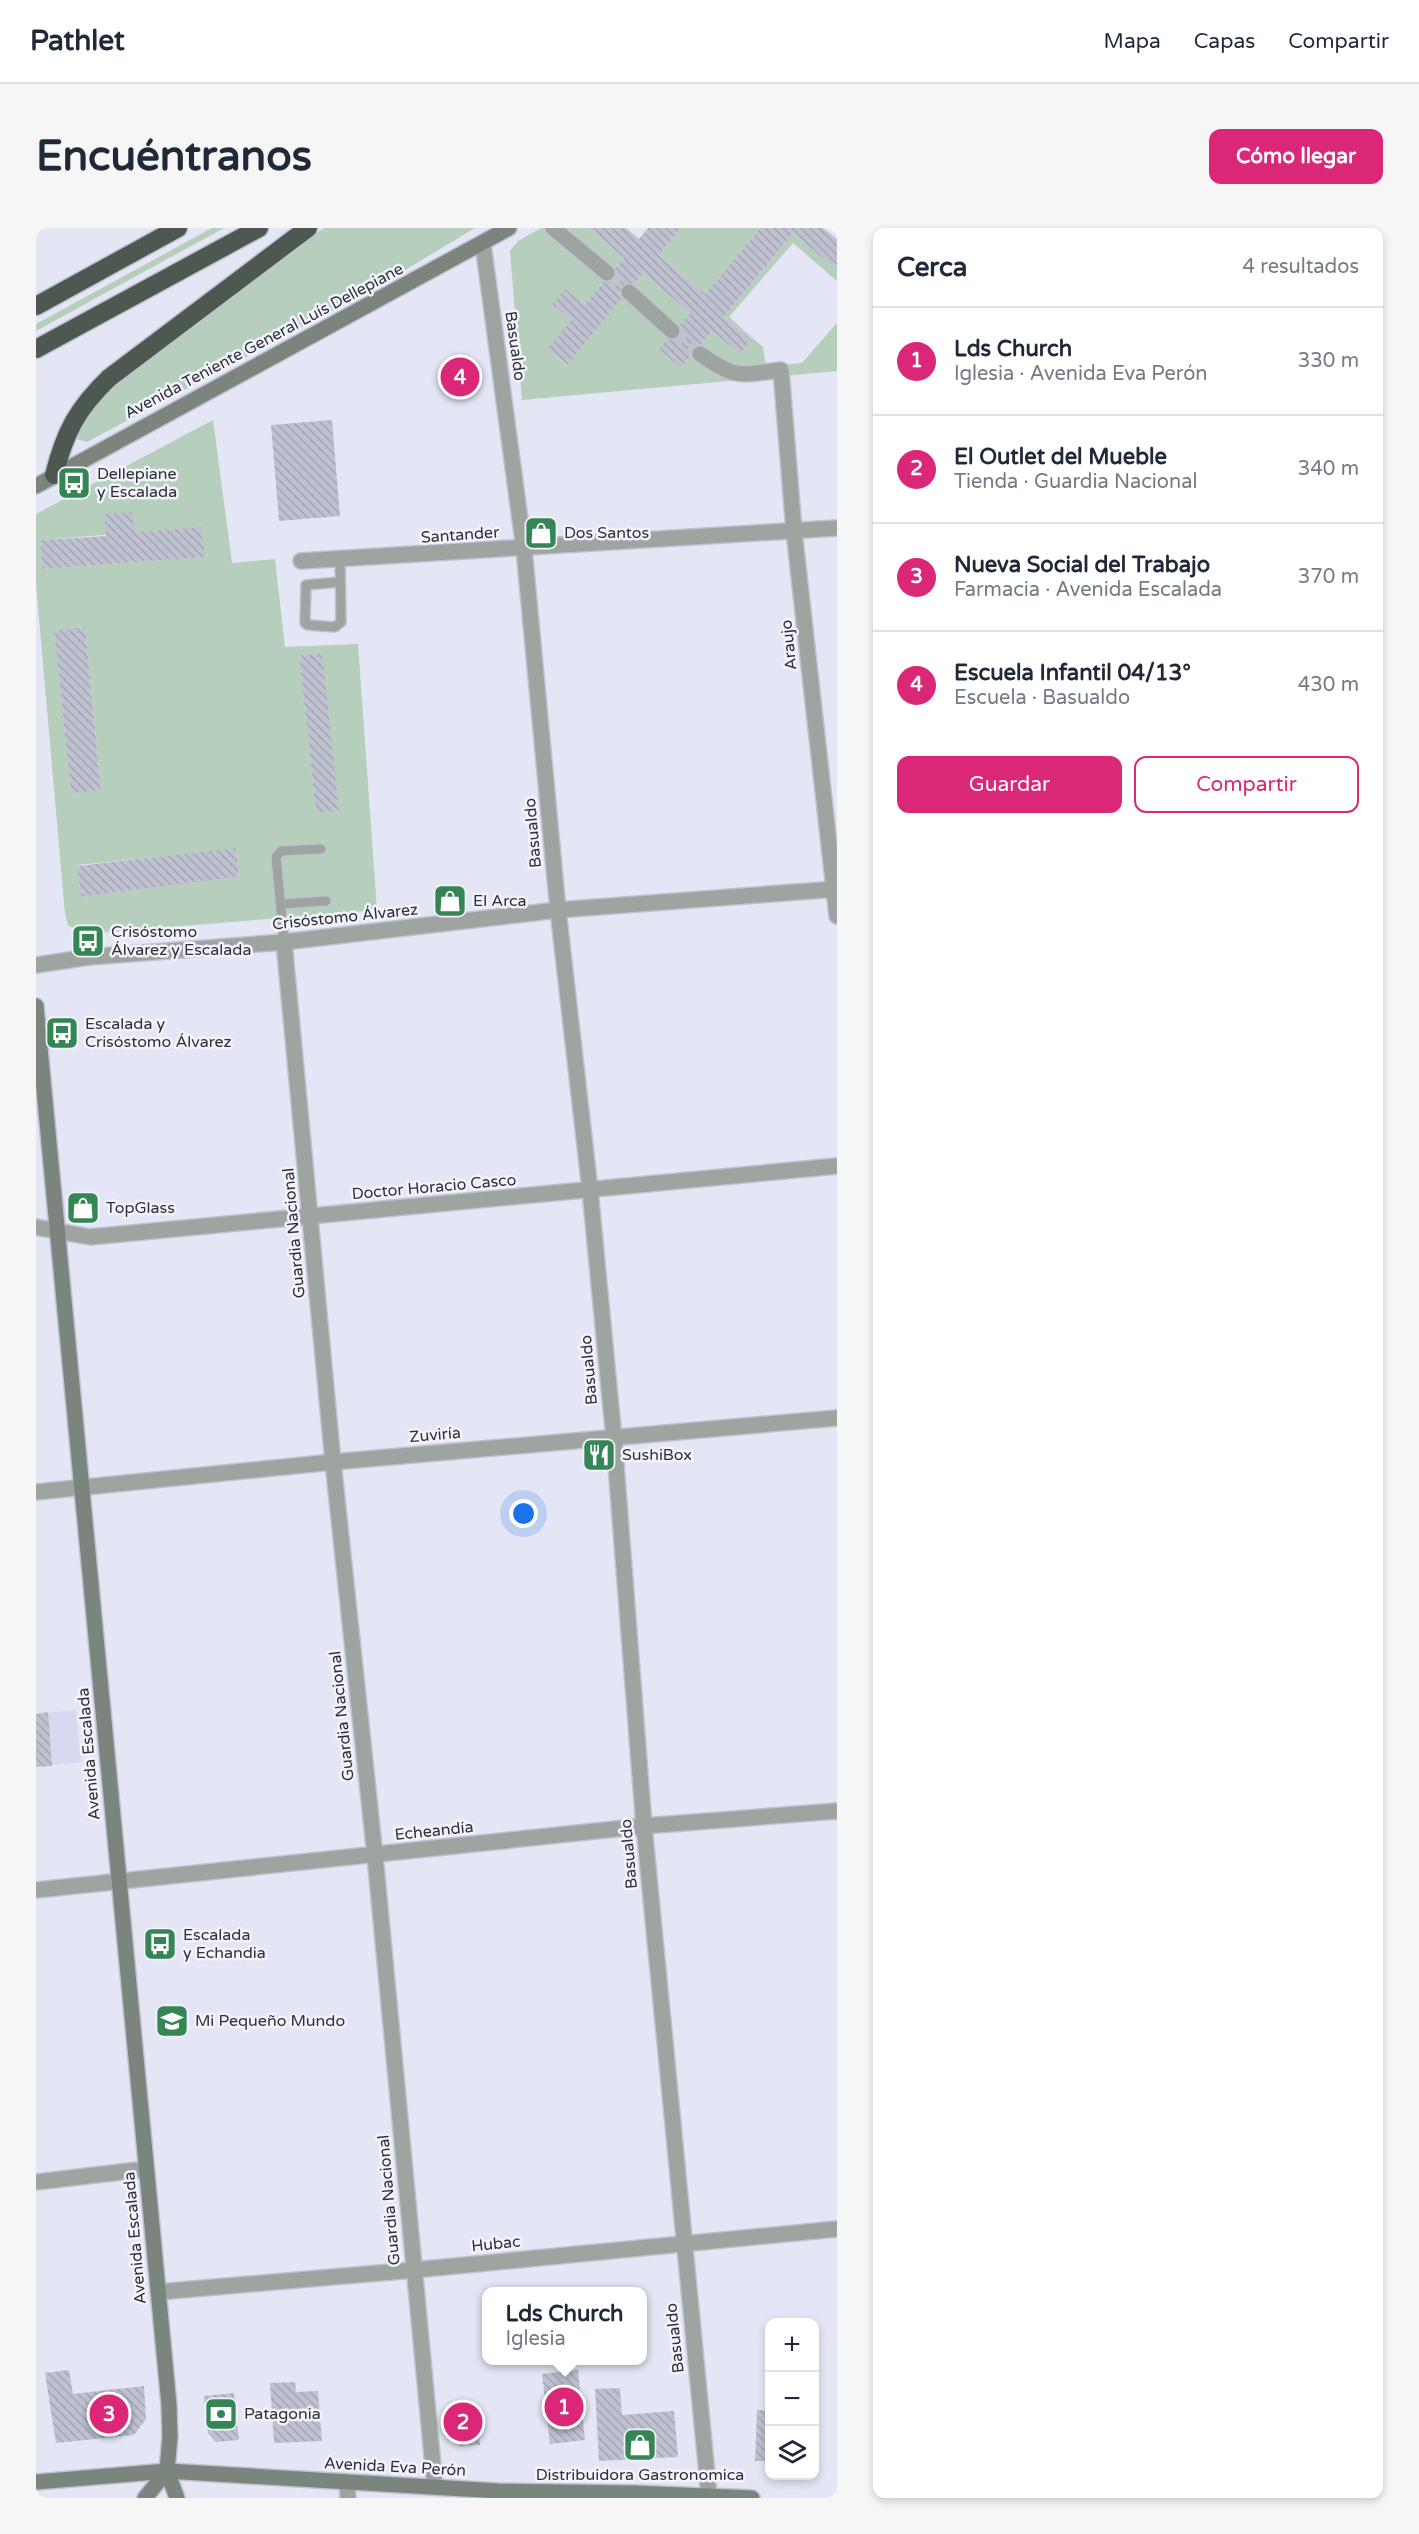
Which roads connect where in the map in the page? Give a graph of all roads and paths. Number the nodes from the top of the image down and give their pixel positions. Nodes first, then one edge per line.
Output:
1 (178, 228) edge
2 (259, 228) edge
3 (308, 228) edge
4 (509, 228) edge
5 (553, 228) edge
6 (483, 244) junction
7 (607, 273) tunnel mouth
8 (629, 292) tunnel mouth
9 (36, 306) edge
10 (672, 331) tunnel mouth
11 (36, 349) edge
12 (700, 354) tunnel mouth
13 (54, 475) junction
14 (36, 486) edge
15 (837, 528) edge
16 (794, 531) junction
17 (524, 549) junction
18 (339, 559) junction
19 (301, 561) dead end
20 (340, 582) junction
21 (321, 849) dead end
22 (836, 889) edge
23 (326, 901) dead end
24 (281, 904) junction
25 (558, 910) junction
26 (837, 916) edge
27 (284, 942) junction
28 (36, 965) edge
29 (36, 1006) edge
30 (837, 1166) edge
31 (590, 1190) junction
32 (310, 1217) junction
33 (36, 1227) edge
34 (58, 1230) junction
35 (837, 1418) edge
36 (614, 1439) junction
37 (333, 1462) junction
38 (83, 1487) junction
39 (36, 1492) edge
40 (837, 1811) edge
41 (644, 1826) junction
42 (375, 1856) junction
43 (119, 1880) junction
44 (36, 1890) edge
45 (147, 2169) junction
46 (36, 2182) edge
47 (837, 2229) edge
48 (684, 2242) junction
49 (414, 2270) junction
50 (158, 2292) junction
51 (167, 2471) junction
52 (36, 2482) edge
53 (347, 2482) junction
54 (435, 2487) junction
55 (498, 2495) edge
56 (637, 2495) edge
57 (709, 2495) junction
58 (145, 2498) edge
59 (177, 2498) edge
60 (348, 2498) edge
61 (752, 2498) edge

1 - 9 highway
2 - 11 highway
3 - 13 highway
4 - 6 main road, Avenida Teniente General Luís Dellepiane
5 - 7 street
6 - 13 main road, Avenida Teniente General Luís Dellepiane
6 - 17 street, Basualdo
8 - 10 street
12 - 16 street, Araujo
13 - 14 main road, Avenida Teniente General Luís Dellepiane
15 - 16 street, Santander
16 - 17 street, Santander
16 - 22 street, Araujo
17 - 18 street, Santander
17 - 25 street, Basualdo
18 - 19 street, Santander
18 - 20 lane
20 - 20 lane
21 - 24 lane
22 - 25 street, Crisóstomo Álvarez
22 - 26 street, Araujo
23 - 24 lane
24 - 27 lane
25 - 27 street, Crisóstomo Álvarez
25 - 31 street, Basualdo
27 - 28 street, Crisóstomo Álvarez
27 - 32 street, Guardia Nacional
29 - 34 main road, Avenida Escalada
30 - 31 street, Doctor Horacio Casco
31 - 32 street, Doctor Horacio Casco
31 - 36 street, Basualdo
32 - 34 street, Doctor Horacio Casco
32 - 37 street, Guardia Nacional
33 - 34 street, Doctor Horacio Casco
34 - 38 main road, Avenida Escalada
35 - 36 street, Zuviría
36 - 37 street, Zuviría
36 - 41 street, Basualdo
37 - 38 street, Zuviría
37 - 42 street, Guardia Nacional
38 - 39 street, Zuviría
38 - 43 main road, Avenida Escalada
40 - 41 street, Echeandía
41 - 42 street, Echeandía
41 - 48 street, Basualdo
42 - 43 street, Echeandía
42 - 49 street, Guardia Nacional
43 - 44 street, Echeandía
43 - 45 main road, Avenida Escalada
45 - 46 street
45 - 50 main road, Avenida Escalada
47 - 48 street, Hubac
48 - 49 street, Hubac
48 - 57 street, Basualdo
49 - 50 street, Hubac
49 - 54 street, Guardia Nacional
50 - 51 main road, Avenida Escalada
51 - 52 main road, Avenida Eva Perón
51 - 53 main road, Avenida Eva Perón
51 - 58 main road
51 - 59 main road, Avenida Escalada
53 - 54 main road, Avenida Eva Perón
53 - 60 street
54 - 55 main road, Avenida Eva Perón
55 - 56 main road, Avenida Eva Perón
56 - 57 main road, Avenida Eva Perón
57 - 61 main road, Avenida Eva Perón

